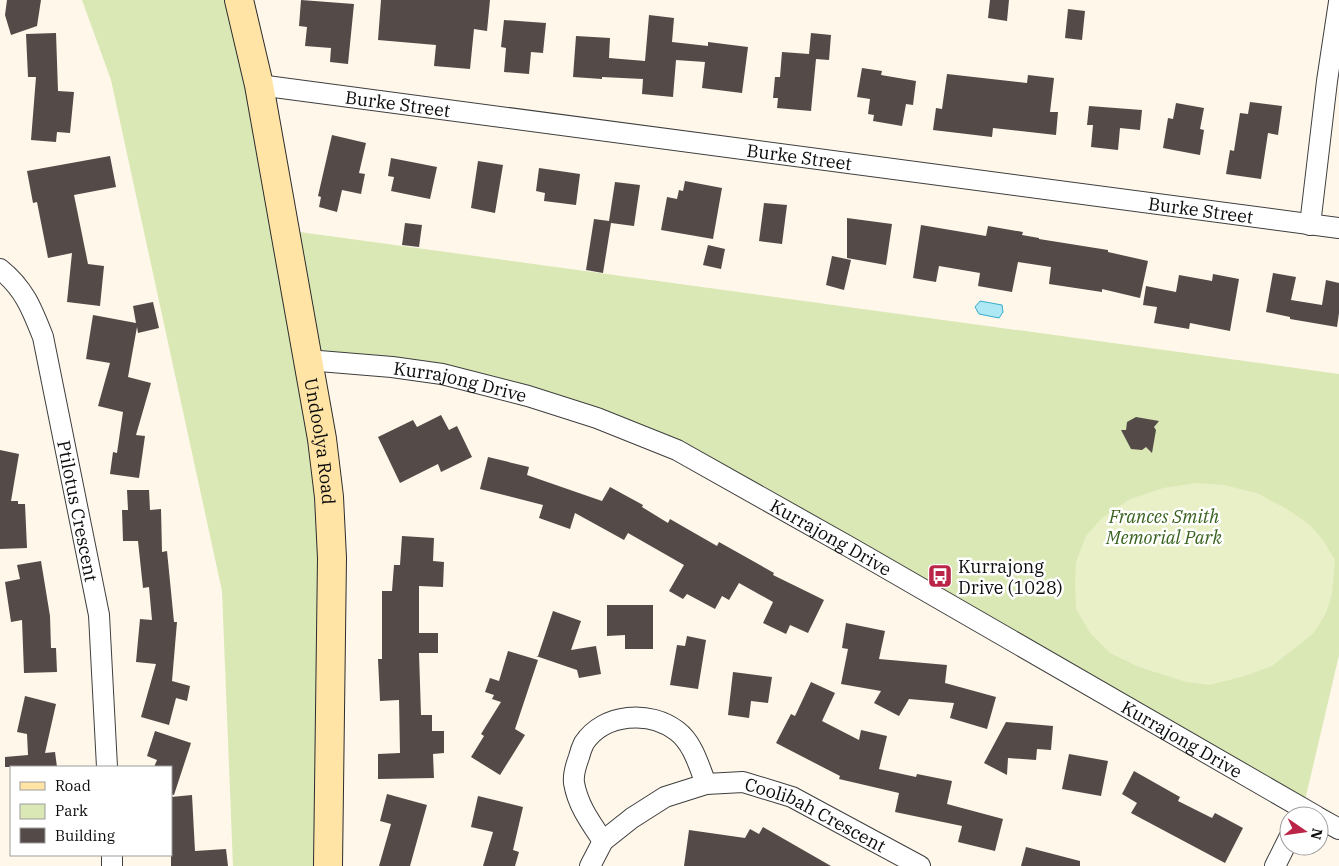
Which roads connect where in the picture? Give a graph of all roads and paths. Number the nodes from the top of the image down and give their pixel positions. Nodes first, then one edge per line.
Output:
1 (1339, 2) edge
2 (240, 7) edge
3 (259, 86) junction
4 (1310, 225) junction
5 (1339, 228) edge
6 (0, 269) edge
7 (307, 360) junction
8 (107, 766) edge
9 (706, 784) junction
10 (1294, 806) edge
11 (603, 841) junction
12 (328, 866) edge
13 (590, 866) edge
14 (920, 866) edge

1 - 4 street
2 - 3 main road, Undoolya Road
3 - 4 street, Burke Street
3 - 7 main road, Undoolya Road
4 - 5 street, Burke Street
6 - 8 street, Ptilotus Crescent
7 - 10 street, Kurrajong Drive
7 - 12 main road, Undoolya Road
9 - 11 street, Coolibah Crescent
9 - 11 street
9 - 14 street, Coolibah Crescent
11 - 13 street, Coolibah Crescent

